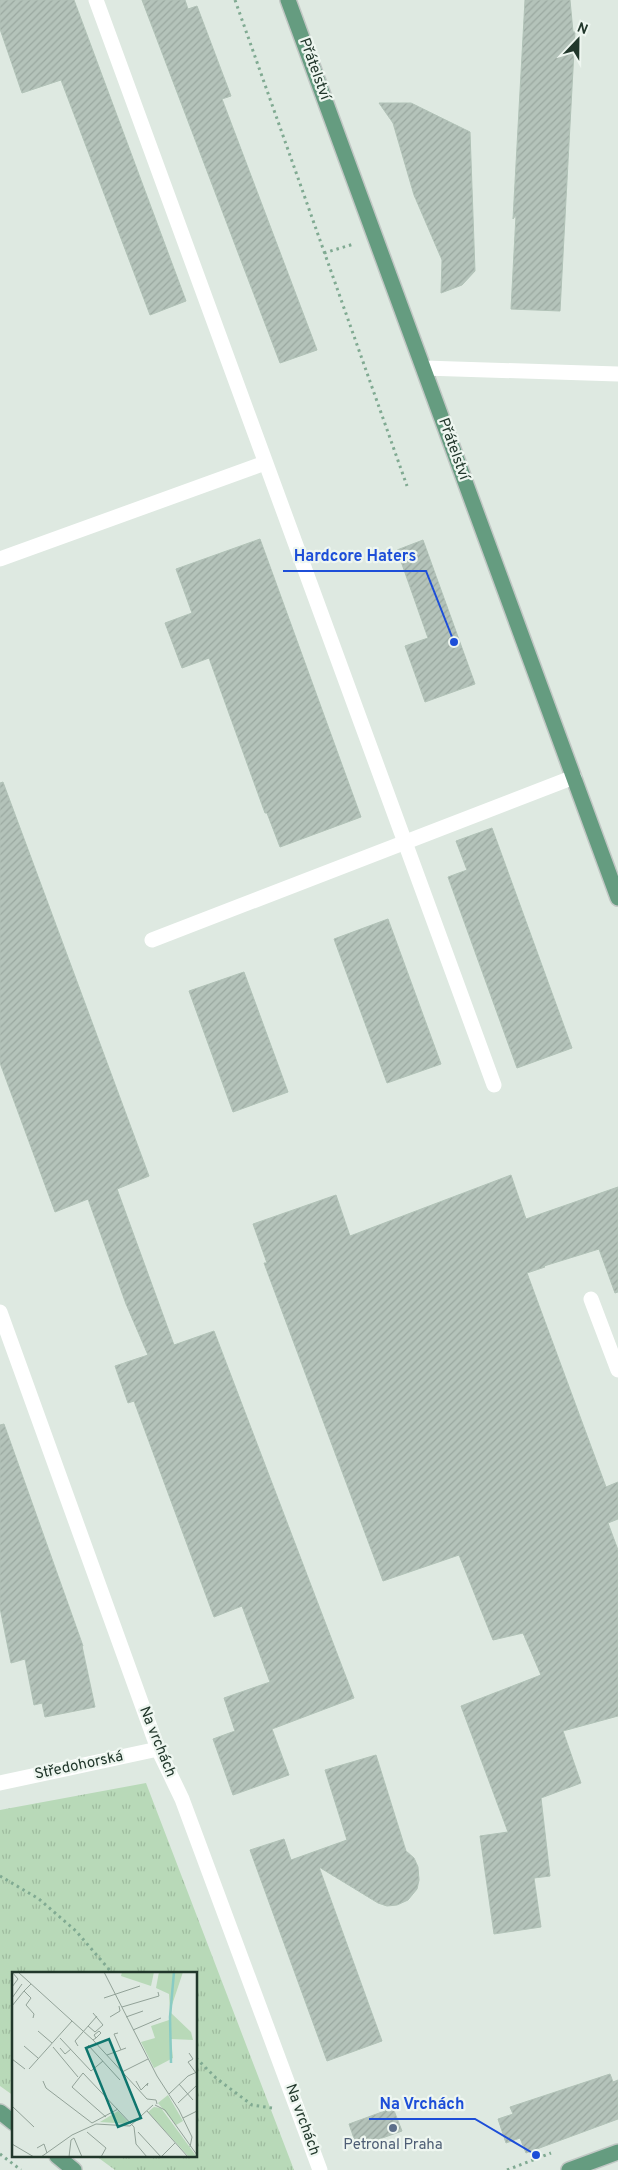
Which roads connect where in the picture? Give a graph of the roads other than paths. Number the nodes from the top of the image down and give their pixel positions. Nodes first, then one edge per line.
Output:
1 (96, 0) edge
2 (288, 0) edge
3 (424, 368) junction
4 (618, 374) edge
5 (265, 463) junction
6 (0, 558) edge
7 (574, 777) junction
8 (405, 842) junction
9 (618, 898) edge
10 (152, 940) dead end
11 (494, 1085) dead end
12 (591, 1299) dead end
13 (0, 1312) edge
14 (617, 1365) edge
15 (158, 1749) junction
16 (0, 1783) edge
17 (0, 2112) edge
18 (12, 2121) edge
19 (618, 2152) edge
20 (59, 2158) edge
21 (74, 2170) edge
22 (320, 2170) edge
23 (569, 2170) edge

1 - 5 street
2 - 3 main road, Přátelství
3 - 4 street
3 - 7 main road, Přátelství
5 - 6 street
5 - 8 street
7 - 8 street
7 - 9 main road, Přátelství
8 - 10 street
8 - 11 street
12 - 14 street
13 - 15 street, Na vrchách
15 - 16 street, Středohorská
15 - 22 street, Na vrchách
17 - 18 main road
19 - 23 main road
20 - 21 main road

